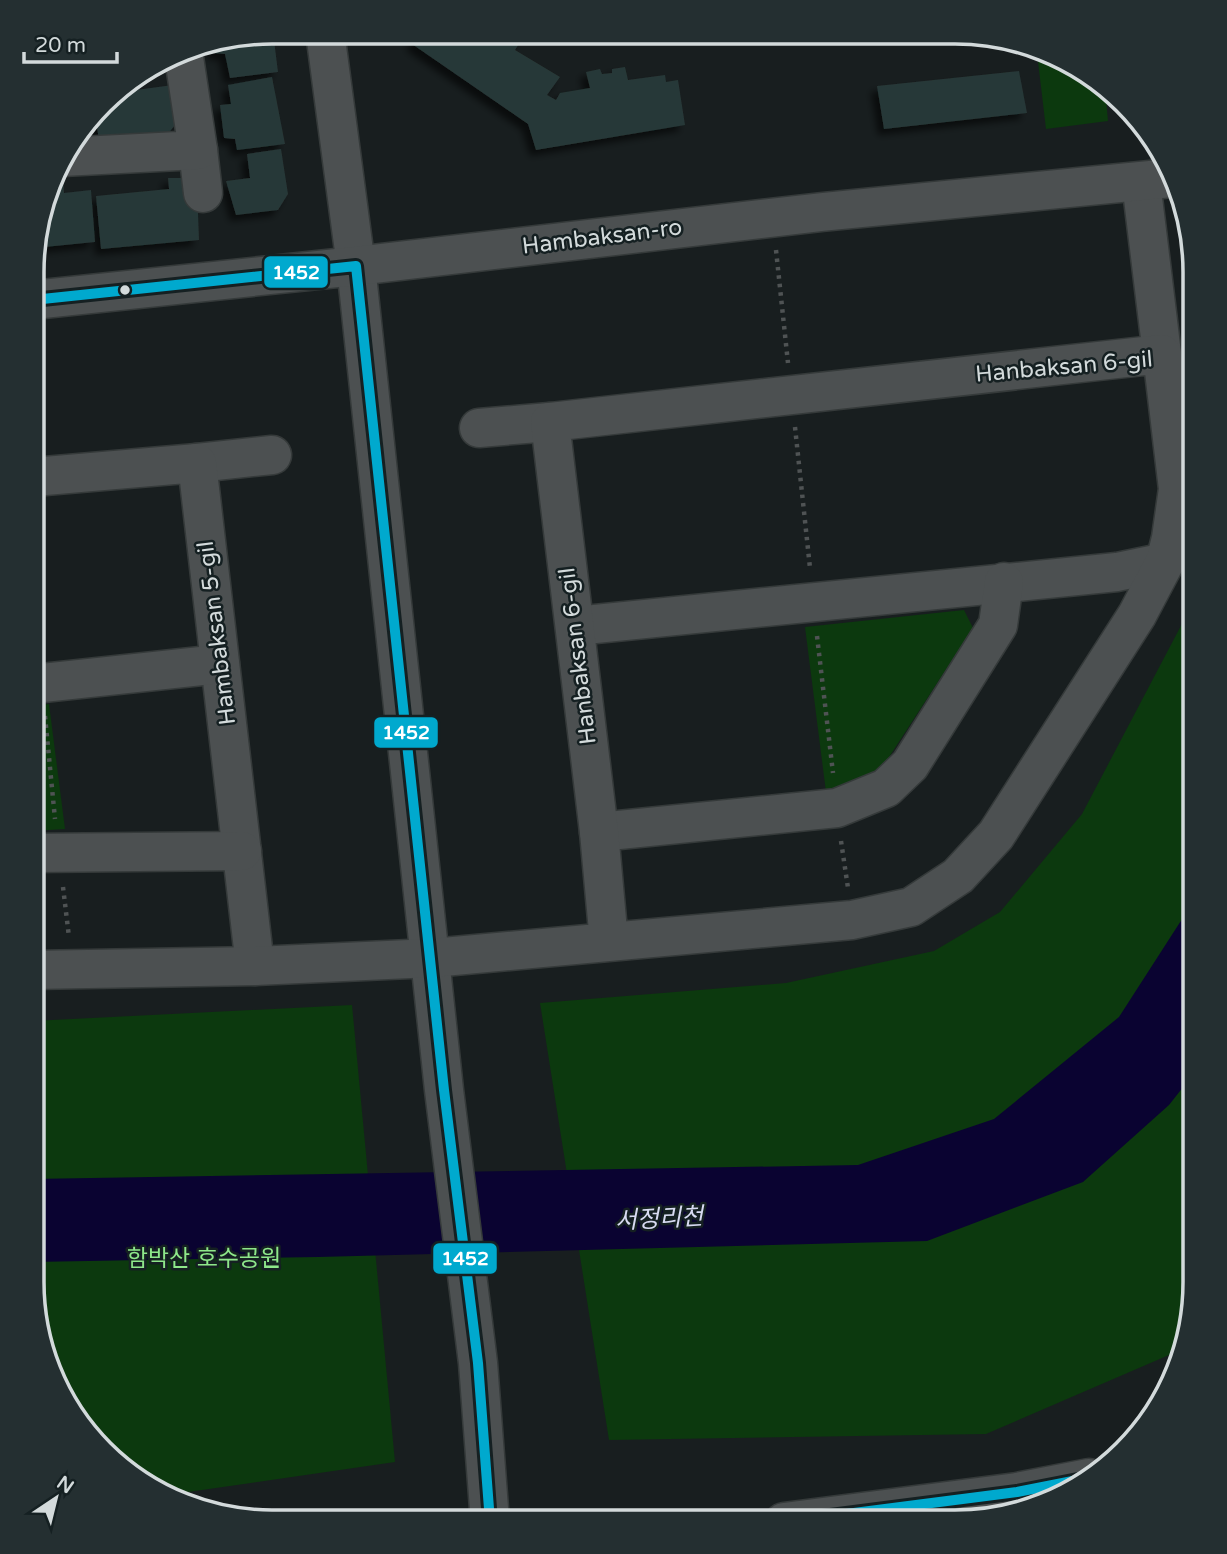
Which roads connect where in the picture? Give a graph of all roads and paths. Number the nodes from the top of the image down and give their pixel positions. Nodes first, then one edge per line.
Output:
1 (327, 44) edge
2 (184, 61) edge
3 (198, 150) junction
4 (75, 156) edge
5 (1156, 180) edge
6 (203, 193) dead end
7 (356, 266) junction
8 (44, 299) edge
9 (1162, 354) junction
10 (550, 422) junction
11 (479, 428) dead end
12 (272, 455) dead end
13 (197, 463) junction
14 (44, 476) edge
15 (1165, 562) junction
16 (1004, 582) junction
17 (814, 603) junction
18 (575, 626) junction
19 (220, 664) junction
20 (44, 682) edge
21 (837, 808) junction
22 (599, 832) junction
23 (242, 851) junction
24 (44, 853) edge
25 (852, 920) junction
26 (609, 942) junction
27 (432, 958) junction
28 (255, 966) junction
29 (44, 970) edge
30 (1064, 1483) edge
31 (489, 1510) edge
32 (877, 1510) edge

1 - 7 street
2 - 3 street
3 - 4 street
3 - 6 street
5 - 7 street, Hambaksan-ro
5 - 9 street
7 - 8 street, Hambaksan-ro
7 - 27 street
9 - 10 street, Hanbaksan 6-gil
9 - 15 street, Hanbaksan 6-gil
10 - 11 street
10 - 18 street, Hanbaksan 6-gil
12 - 13 street
13 - 14 street
13 - 19 street, Hambaksan 5-gil
15 - 16 street
15 - 25 street, Hanbaksan 6-gil
16 - 17 street
16 - 21 street
17 - 18 street
17 - 21 path
18 - 22 street, Hanbaksan 6-gil
19 - 20 street
19 - 23 street, Hambaksan 5-gil
21 - 22 street
21 - 25 path
22 - 26 street, Hanbaksan 6-gil
23 - 24 street
23 - 28 street, Hambaksan 5-gil
25 - 26 street, Hanbaksan 6-gil
26 - 27 street, Hanbaksan 6-gil
27 - 28 street
27 - 31 street
28 - 29 street
30 - 32 street

